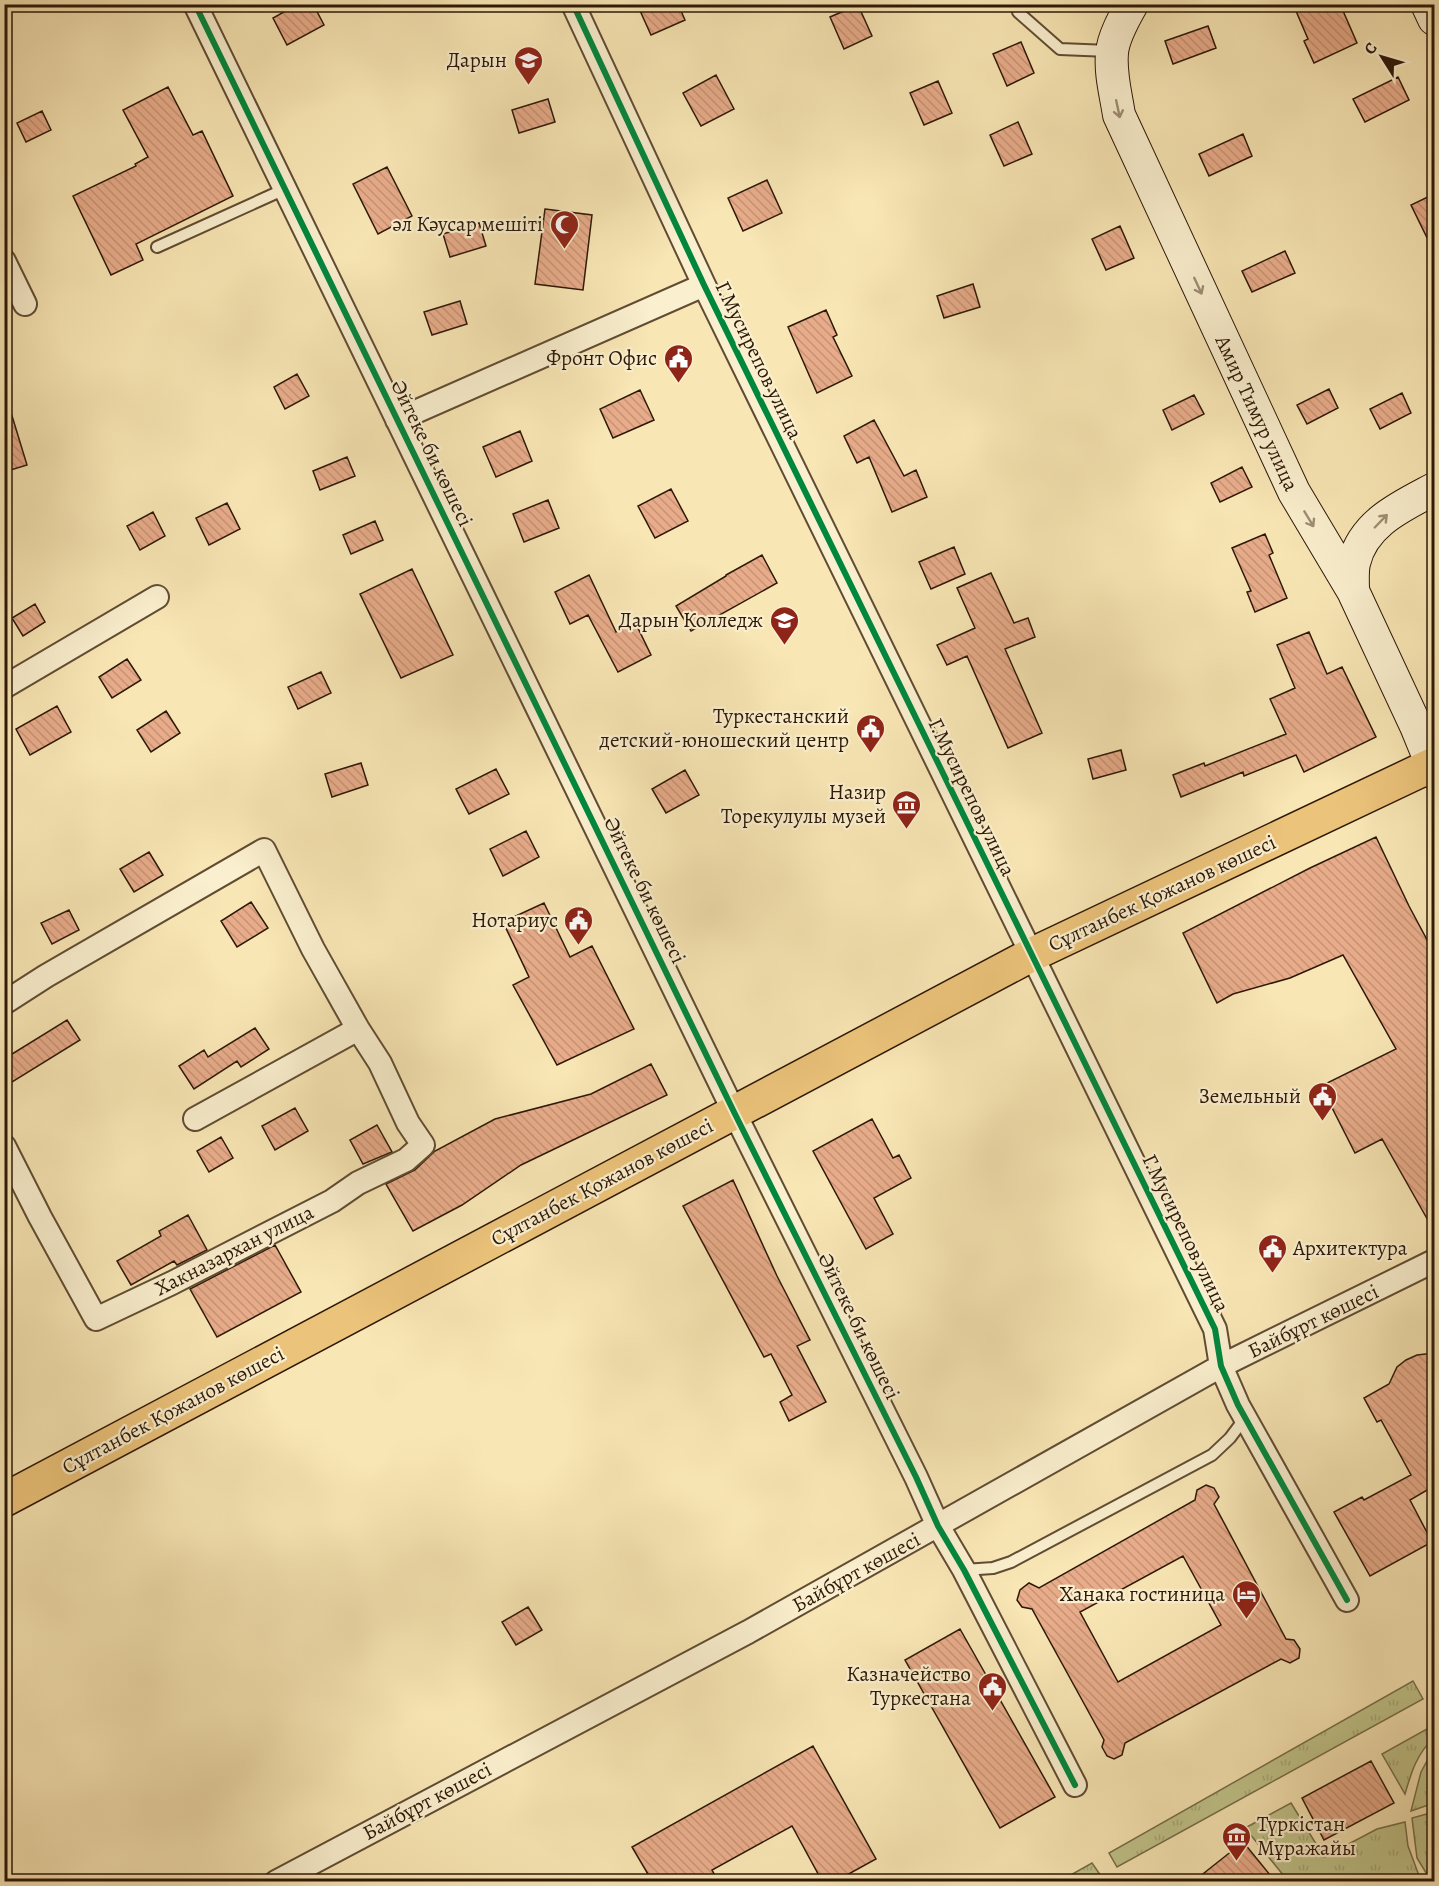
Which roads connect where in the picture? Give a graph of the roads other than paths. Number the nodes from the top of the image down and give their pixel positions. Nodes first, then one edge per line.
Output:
1 (195, 4) edge
2 (573, 4) edge
3 (1132, 4) edge
4 (1427, 4) edge
5 (1018, 12) dead end
6 (1434, 19) edge
7 (1112, 51) junction
8 (285, 189) junction
9 (157, 247) dead end
10 (4, 261) edge
11 (704, 285) junction
12 (25, 304) dead end
13 (397, 420) junction
14 (1434, 489) edge
15 (1353, 591) junction
16 (157, 597) dead end
17 (4, 687) edge
18 (1434, 767) edge
19 (1031, 956) junction
20 (4, 1003) edge
21 (358, 1029) junction
22 (734, 1112) junction
23 (195, 1119) dead end
24 (4, 1146) edge
25 (1434, 1261) edge
26 (1221, 1366) junction
27 (1245, 1418) junction
28 (4, 1500) edge
29 (938, 1526) junction
30 (964, 1570) junction
31 (1347, 1599) dead end
32 (1076, 1785) dead end
33 (276, 1881) edge

1 - 8 street, Әйтеке би көшесі
2 - 11 street, Г.Мусирепов улица
3 - 7 main road
4 - 6 main road
5 - 7 lane
7 -> 15 main road, Амир Тимур улица
8 - 9 lane
8 - 13 street, Әйтеке би көшесі
10 - 12 street
11 - 13 street
11 - 19 street, Г.Мусирепов улица
13 - 22 street, Әйтеке би көшесі
15 -> 14 main road
15 - 18 main road, Амир Тимур улица
16 - 17 street
18 - 19 main road, Сұлтанбек Қожанов көшесі
19 - 22 main road, Сұлтанбек Қожанов көшесі
19 - 26 street, Г.Мусирепов улица
20 - 21 street, Хакназархан улица
21 - 23 street
21 - 24 street, Хакназархан улица
22 - 28 main road, Сұлтанбек Қожанов көшесі
22 - 29 street, Әйтеке би көшесі
25 - 26 street, Байбұрт көшесі
26 - 27 street, Г.Мусирепов улица
26 - 29 street, Байбұрт көшесі
27 - 30 lane
27 - 31 street, Г.Мусирепов улица
29 - 30 street, Әйтеке би көшесі
29 - 33 street, Байбұрт көшесі
30 - 32 street, Әйтеке би көшесі

